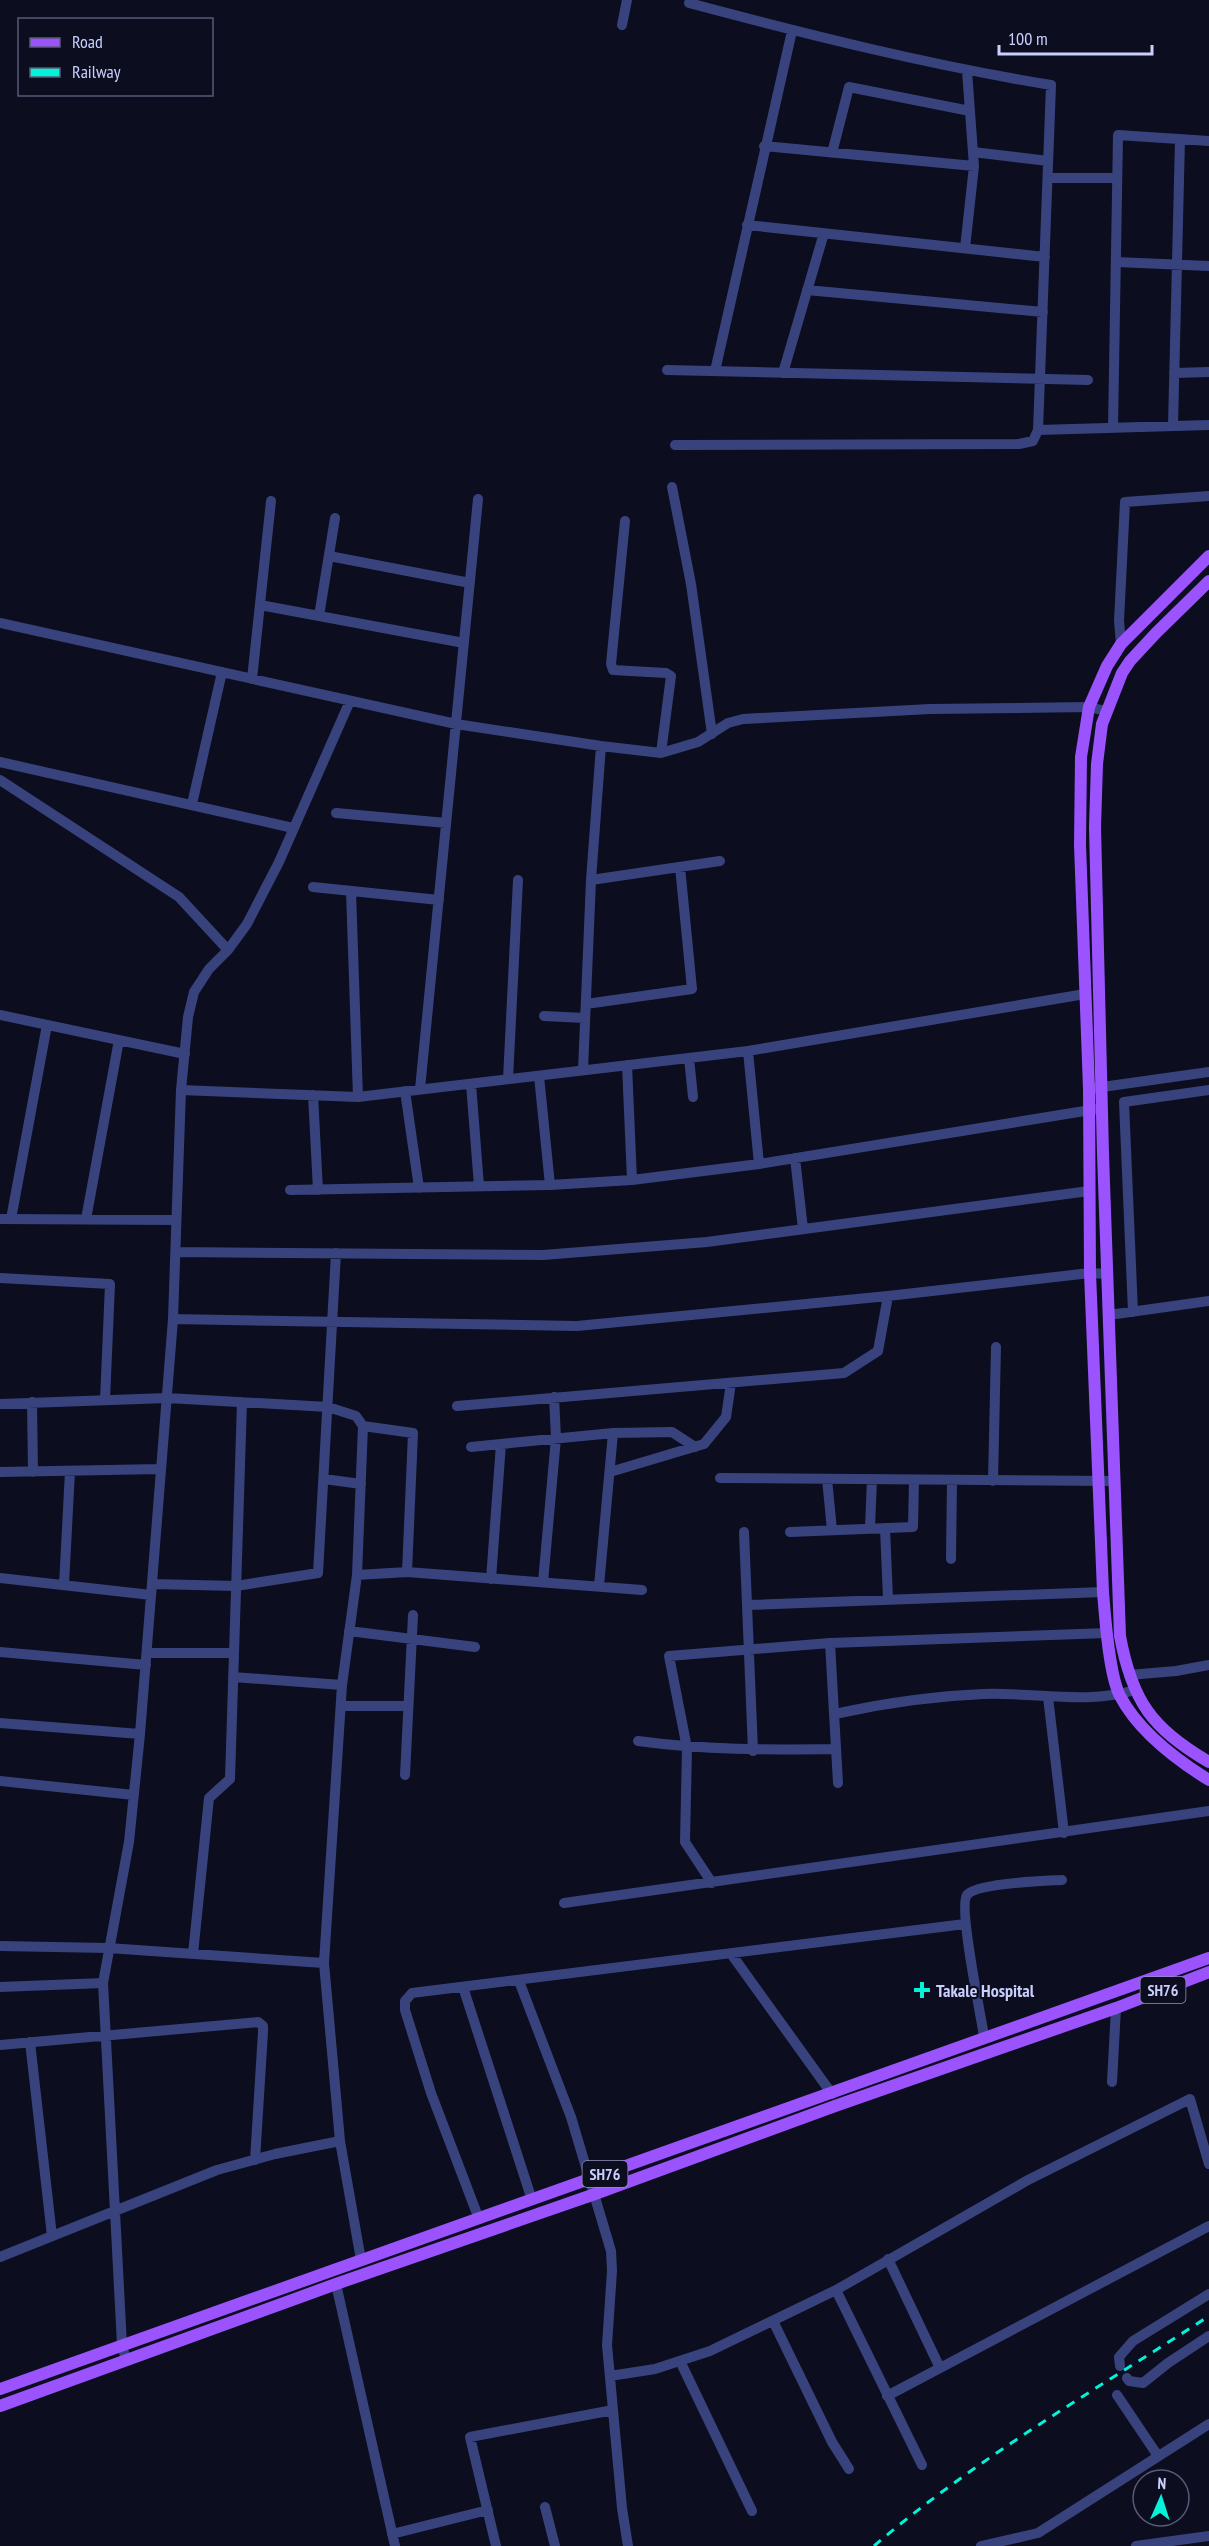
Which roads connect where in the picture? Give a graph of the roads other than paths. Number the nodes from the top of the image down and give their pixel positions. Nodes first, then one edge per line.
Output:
1 (627, 0) edge
2 (689, 3) dead end
3 (621, 25) dead end
4 (792, 31) junction
5 (967, 71) junction
6 (970, 111) junction
7 (1180, 139) junction
8 (1209, 141) edge
9 (764, 146) junction
10 (973, 152) junction
11 (832, 153) junction
12 (1048, 161) junction
13 (974, 166) junction
14 (1048, 178) junction
15 (1117, 178) junction
16 (747, 225) junction
17 (824, 233) junction
18 (965, 248) junction
19 (1045, 257) junction
20 (1116, 261) junction
21 (1177, 264) junction
22 (1209, 266) edge
23 (807, 290) junction
24 (1043, 312) junction
25 (667, 370) dead end
26 (715, 371) junction
27 (1209, 372) edge
28 (783, 373) junction
29 (1174, 373) junction
30 (1040, 380) junction
31 (1088, 380) dead end
32 (1209, 425) edge
33 (1173, 426) junction
34 (1113, 428) junction
35 (1038, 430) junction
36 (675, 445) dead end
37 (672, 487) dead end
38 (1209, 496) edge
39 (478, 499) dead end
40 (271, 501) dead end
41 (335, 518) dead end
42 (625, 521) dead end
43 (329, 556) junction
44 (1209, 556) edge
45 (1209, 581) edge
46 (470, 583) junction
47 (260, 605) junction
48 (319, 616) junction
49 (0, 623) edge
50 (464, 643) junction
51 (1121, 644) junction
52 (222, 672) junction
53 (252, 679) junction
54 (350, 701) junction
55 (1089, 707) junction
56 (1106, 711) junction
57 (456, 724) junction
58 (712, 734) junction
59 (601, 746) junction
60 (661, 753) junction
61 (0, 762) edge
62 (0, 780) edge
63 (192, 804) junction
64 (336, 813) dead end
65 (446, 824) junction
66 (293, 828) junction
67 (720, 861) dead end
68 (680, 867) junction
69 (518, 880) dead end
70 (591, 880) junction
71 (313, 887) dead end
72 (351, 891) junction
73 (439, 900) junction
74 (228, 951) junction
75 (1085, 994) junction
76 (586, 1004) junction
77 (0, 1015) edge
78 (543, 1016) dead end
79 (585, 1018) junction
80 (47, 1025) junction
81 (118, 1040) junction
82 (748, 1051) junction
83 (185, 1054) junction
84 (689, 1058) junction
85 (627, 1065) junction
86 (583, 1070) junction
87 (1209, 1072) edge
88 (539, 1076) junction
89 (508, 1079) junction
90 (471, 1083) junction
91 (1102, 1087) junction
92 (420, 1089) junction
93 (1089, 1089) junction
94 (181, 1090) junction
95 (1209, 1090) edge
96 (405, 1091) junction
97 (314, 1095) junction
98 (358, 1096) junction
99 (693, 1097) dead end
100 (1102, 1109) junction
101 (1089, 1110) junction
102 (795, 1158) junction
103 (759, 1164) junction
104 (632, 1180) junction
105 (550, 1185) junction
106 (479, 1186) junction
107 (419, 1188) junction
108 (290, 1190) dead end
109 (318, 1190) junction
110 (1089, 1191) junction
111 (5, 1219) edge
112 (86, 1220) junction
113 (176, 1220) junction
114 (803, 1229) junction
115 (177, 1252) junction
116 (336, 1253) junction
117 (1090, 1273) junction
118 (1107, 1274) junction
119 (0, 1278) edge
120 (888, 1296) junction
121 (1209, 1301) edge
122 (1133, 1312) junction
123 (1109, 1316) junction
124 (173, 1319) junction
125 (334, 1322) junction
126 (996, 1347) dead end
127 (731, 1383) junction
128 (554, 1397) junction
129 (167, 1398) junction
130 (105, 1400) junction
131 (32, 1402) junction
132 (242, 1402) junction
133 (0, 1404) edge
134 (456, 1406) dead end
135 (328, 1407) junction
136 (363, 1426) junction
137 (613, 1433) junction
138 (556, 1438) junction
139 (501, 1444) junction
140 (471, 1447) dead end
141 (695, 1447) junction
142 (161, 1469) junction
143 (70, 1471) junction
144 (0, 1472) edge
145 (33, 1472) junction
146 (610, 1472) junction
147 (720, 1478) dead end
148 (324, 1479) junction
149 (827, 1479) junction
150 (872, 1479) junction
151 (914, 1480) junction
152 (952, 1480) junction
153 (993, 1481) junction
154 (1113, 1481) junction
155 (1099, 1482) junction
156 (361, 1484) junction
157 (870, 1528) junction
158 (885, 1528) junction
159 (832, 1530) junction
160 (744, 1532) dead end
161 (790, 1532) dead end
162 (951, 1559) dead end
163 (407, 1572) junction
164 (357, 1575) junction
165 (0, 1578) edge
166 (492, 1579) junction
167 (543, 1582) junction
168 (64, 1585) junction
169 (236, 1586) junction
170 (599, 1586) junction
171 (151, 1589) junction
172 (642, 1590) dead end
173 (1103, 1592) junction
174 (888, 1599) junction
175 (748, 1605) junction
176 (413, 1615) dead end
177 (349, 1631) junction
178 (1107, 1634) junction
179 (411, 1640) junction
180 (830, 1643) junction
181 (475, 1647) dead end
182 (750, 1648) junction
183 (0, 1652) edge
184 (234, 1653) junction
185 (146, 1659) junction
186 (1209, 1665) edge
187 (1129, 1675) junction
188 (233, 1677) junction
189 (342, 1685) junction
190 (1135, 1690) junction
191 (1119, 1695) junction
192 (1048, 1697) junction
193 (341, 1706) junction
194 (408, 1706) junction
195 (835, 1714) junction
196 (0, 1723) edge
197 (140, 1734) junction
198 (638, 1741) dead end
199 (687, 1748) junction
200 (834, 1749) junction
201 (753, 1751) junction
202 (1209, 1762) edge
203 (405, 1775) dead end
204 (0, 1780) edge
205 (1209, 1780) edge
206 (838, 1783) dead end
207 (134, 1795) junction
208 (1209, 1811) edge
209 (1064, 1833) junction
210 (1062, 1880) dead end
211 (712, 1882) junction
212 (564, 1903) dead end
213 (965, 1924) junction
214 (0, 1946) edge
215 (108, 1948) junction
216 (194, 1953) junction
217 (732, 1955) junction
218 (1209, 1958) edge
219 (324, 1963) junction
220 (1209, 1972) edge
221 (519, 1980) junction
222 (103, 1983) junction
223 (0, 1987) edge
224 (463, 1987) junction
225 (1116, 2008) junction
226 (105, 2035) junction
227 (984, 2036) junction
228 (30, 2042) junction
229 (0, 2045) edge
230 (1112, 2082) dead end
231 (832, 2094) junction
232 (340, 2141) junction
233 (255, 2160) junction
234 (1209, 2164) edge
235 (591, 2179) junction
236 (595, 2194) junction
237 (532, 2200) junction
238 (114, 2212) junction
239 (479, 2219) junction
240 (1209, 2226) edge
241 (52, 2236) junction
242 (0, 2257) edge
243 (888, 2259) junction
244 (361, 2260) junction
245 (336, 2284) junction
246 (836, 2290) junction
247 (1209, 2294) edge
248 (773, 2321) junction
249 (1209, 2336) edge
250 (122, 2345) junction
251 (126, 2360) junction
252 (680, 2361) junction
253 (1120, 2366) dead end
254 (940, 2368) junction
255 (610, 2376) junction
256 (1127, 2378) dead end
257 (0, 2389) edge
258 (1117, 2395) dead end
259 (887, 2396) junction
260 (0, 2406) edge
261 (613, 2410) junction
262 (1209, 2424) edge
263 (1158, 2456) junction
264 (921, 2464) dead end
265 (849, 2469) dead end
266 (544, 2507) dead end
267 (488, 2510) junction
268 (752, 2511) dead end
269 (392, 2534) junction
270 (1209, 2536) edge
271 (395, 2546) edge
272 (496, 2546) edge
273 (555, 2546) edge
274 (628, 2546) edge
275 (981, 2546) edge
276 (1136, 2546) edge

1 - 3 street
2 - 4 street
4 - 5 street
4 - 9 street
5 - 6 street
5 - 12 street
6 - 10 street
6 - 11 street
7 - 8 street
7 - 15 street
7 - 21 street
9 - 11 street
9 - 16 street
10 - 12 street
10 - 13 street
11 - 13 street
12 - 14 street
13 - 18 street
14 - 15 street
14 - 19 street
15 - 20 street
16 - 17 street
16 - 26 street
17 - 18 street
17 - 23 street
18 - 19 street
19 - 24 street
20 - 21 street
20 - 34 street
21 - 22 street
21 - 29 street
23 - 24 street
23 - 28 street
24 - 30 street
25 - 26 street
26 - 28 street
27 - 29 street
28 - 30 street
29 - 33 street
30 - 31 street
30 - 35 street
32 - 33 street
33 - 34 street
34 - 35 street
35 - 36 street
37 - 58 street
38 - 51 street
39 - 46 street
40 - 47 street
41 - 43 street
42 - 60 street
43 - 46 street
43 - 48 street
44 - 51 main road
45 - 56 main road
46 - 50 street
47 - 48 street
47 - 53 street
48 - 50 street
49 - 52 street
50 - 57 street
51 - 55 main road
52 - 53 street
52 - 63 street
53 - 54 street
54 - 57 street
54 - 66 street
55 - 56 street
55 - 58 street
55 - 75 main road
56 - 91 main road
57 - 59 street
57 - 65 street
58 - 60 street
59 - 60 street
59 - 70 street
61 - 63 street
62 - 74 street
63 - 66 street
64 - 65 street
65 - 73 street
66 - 74 street
67 - 68 street
68 - 70 street
68 - 76 street
69 - 89 street
70 - 76 street
71 - 72 street
72 - 73 street
72 - 98 street
73 - 92 street
74 - 83 street
75 - 82 street
75 - 93 main road
76 - 79 street
77 - 80 street
78 - 79 street
79 - 86 street
80 - 81 street
80 - 111 street
81 - 83 street
81 - 112 street
82 - 84 street
82 - 103 street
83 - 94 street
84 - 85 street
84 - 99 street
85 - 86 street
85 - 104 street
86 - 88 street
87 - 91 street
88 - 89 street
88 - 105 street
89 - 90 street
90 - 92 street
90 - 106 street
91 - 93 street
91 - 100 main road
92 - 96 street
93 - 101 main road
94 - 97 street
94 - 113 street
95 - 122 street
96 - 98 street
96 - 107 street
97 - 98 street
97 - 109 street
100 - 101 street
100 - 118 main road
101 - 102 street
101 - 110 main road
102 - 103 street
102 - 114 street
103 - 104 street
104 - 105 street
105 - 106 street
106 - 107 street
107 - 109 street
108 - 109 street
110 - 114 street
110 - 117 main road
111 - 112 street
112 - 113 street
113 - 115 street
114 - 116 street
115 - 116 street
115 - 124 street
116 - 125 street
117 - 118 street
117 - 120 street
117 - 155 main road
118 - 123 main road
119 - 130 street
120 - 125 street
120 - 127 street
121 - 122 street
122 - 123 street
123 - 154 main road
124 - 125 street
124 - 129 street
125 - 135 street
126 - 153 street
127 - 128 street
127 - 141 street
128 - 134 street
128 - 138 street
129 - 130 street
129 - 132 street
129 - 142 street
130 - 131 street
131 - 133 street
131 - 145 street
132 - 135 street
132 - 169 street
135 - 136 street
135 - 148 street
136 - 156 street
136 - 163 street
137 - 138 street
137 - 141 street
137 - 146 street
138 - 139 street
138 - 167 street
139 - 140 street
139 - 166 street
141 - 146 street
142 - 143 street
142 - 171 street
143 - 145 street
143 - 168 street
144 - 145 street
146 - 170 street
147 - 149 street
148 - 156 street
148 - 169 street
149 - 150 street
149 - 159 street
150 - 151 street
150 - 157 street
151 - 152 street
151 - 158 street
152 - 153 street
152 - 162 street
153 - 155 street
154 - 155 street
154 - 187 main road
155 - 173 main road
156 - 164 street
157 - 158 street
157 - 159 street
158 - 174 street
159 - 161 street
160 - 175 street
163 - 164 street
163 - 166 street
164 - 177 street
165 - 168 street
166 - 167 street
167 - 170 street
168 - 171 street
169 - 171 street
169 - 184 street
170 - 172 street
171 - 185 street
173 - 174 street
173 - 178 main road
174 - 175 street
175 - 182 street
176 - 179 street
177 - 179 street
177 - 189 street
178 - 180 street
178 - 191 main road
179 - 181 street
179 - 194 street
180 - 182 street
180 - 195 street
182 - 199 street
182 - 201 street
183 - 185 street
184 - 185 street
184 - 188 street
185 - 197 street
186 - 187 street
187 - 190 main road
188 - 189 street
188 - 216 street
189 - 193 street
190 - 191 street
190 - 202 main road
191 - 192 street
191 - 205 main road
192 - 195 street
192 - 209 street
193 - 194 street
193 - 219 street
194 - 203 street
195 - 200 street
196 - 197 street
197 - 207 street
198 - 199 street
199 - 201 street
199 - 211 street
200 - 201 street
200 - 206 street
204 - 207 street
207 - 215 street
208 - 209 street
209 - 211 street
210 - 213 street
211 - 212 street
213 - 217 street
213 - 227 street
214 - 215 street
215 - 216 street
215 - 222 street
216 - 219 street
217 - 221 street
217 - 231 street
218 - 227 main road, SH76
219 - 232 street
220 - 225 main road, SH76
221 - 224 street
221 - 235 street
222 - 223 street
222 - 226 street
224 - 237 street
224 - 239 street
225 - 230 street
225 - 236 main road, SH76
226 - 228 street
226 - 233 street
226 - 238 street
227 - 231 main road, SH76
228 - 229 street
228 - 241 street
231 - 235 main road, SH76
232 - 233 street
232 - 244 street
233 - 238 street
234 - 243 street
235 - 236 street
235 - 237 main road, SH76
236 - 245 main road, SH76
236 - 255 street
237 - 239 main road, SH76
238 - 241 street
238 - 250 street
239 - 244 main road, SH76
240 - 254 street
241 - 242 street
243 - 246 street
243 - 254 street
244 - 250 main road, SH76
245 - 251 main road, SH76
245 - 269 street
246 - 248 street
246 - 259 street
247 - 253 street
248 - 252 street
248 - 265 street
249 - 256 street
250 - 251 street
250 - 257 main road, SH76
251 - 260 main road, SH76
252 - 255 street
252 - 268 street
254 - 259 street
255 - 261 street
258 - 263 street
259 - 264 street
261 - 267 street
261 - 274 street
262 - 263 street
263 - 275 street
266 - 273 street
267 - 269 street
267 - 272 street
269 - 271 street
270 - 276 street

